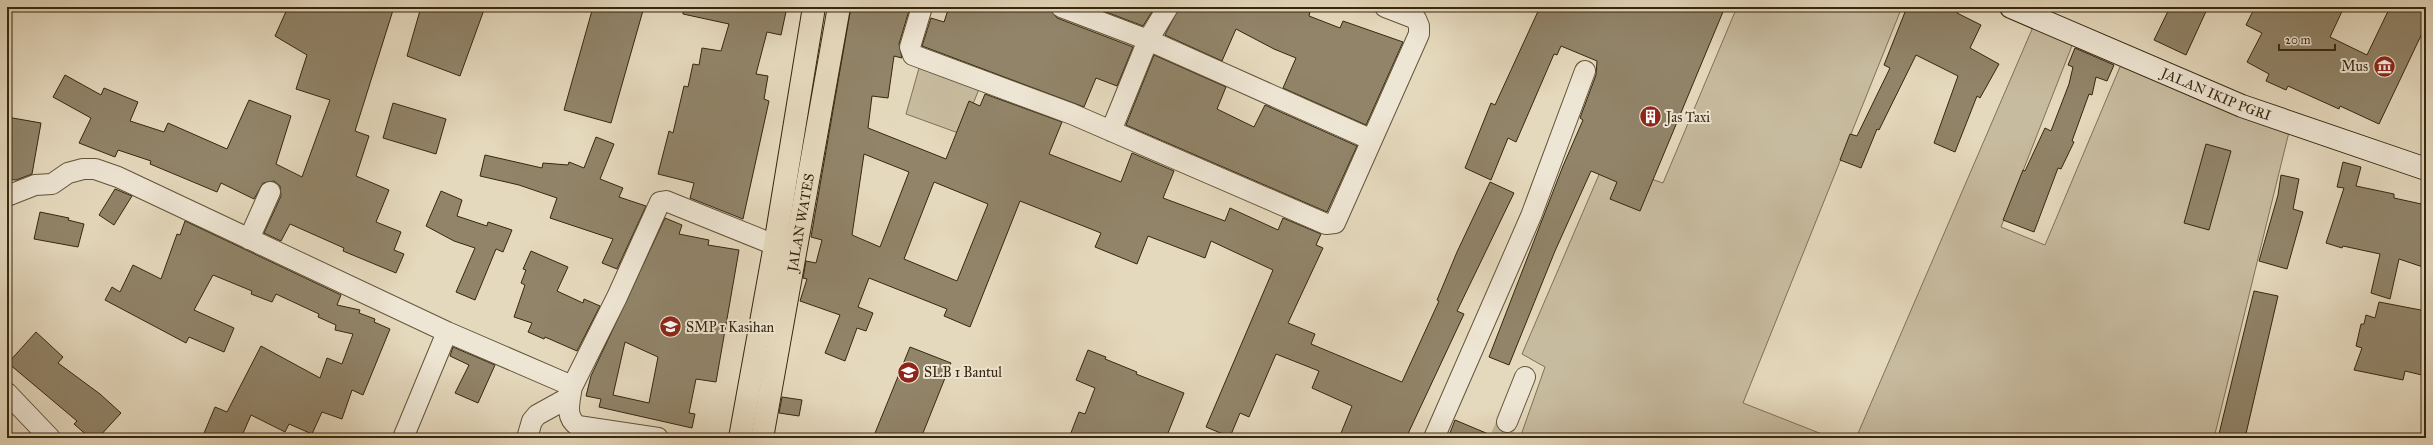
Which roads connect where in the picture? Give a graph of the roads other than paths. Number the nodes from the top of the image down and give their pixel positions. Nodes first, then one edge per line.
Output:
1 (814, 7) edge
2 (839, 7) edge
3 (922, 7) edge
4 (1060, 7) edge
5 (1168, 7) edge
6 (1385, 7) edge
7 (2011, 7) edge
8 (1148, 40) junction
9 (1585, 71) dead end
10 (1111, 131) junction
11 (1372, 140) junction
12 (2426, 169) edge
13 (270, 192) dead end
14 (7, 196) edge
15 (250, 239) junction
16 (775, 245) junction
17 (447, 332) junction
18 (1525, 377) dead end
19 (572, 386) junction
20 (7, 393) edge
21 (1507, 422) tunnel mouth
22 (50, 438) edge
23 (403, 438) edge
24 (527, 438) edge
25 (658, 438) edge
26 (740, 438) edge
27 (762, 438) edge
28 (1434, 438) edge

1 - 16 main road, JALAN WATES
2 - 27 main road, JALAN WATES
3 - 10 street
4 - 8 street
5 - 8 street
6 - 11 street
7 - 12 main road, JALAN IKIP PGRI
8 - 10 street
8 - 11 street
9 - 28 street
10 - 11 street
13 - 15 street
14 - 15 street
15 - 17 street
16 - 19 street
16 - 26 main road, JALAN WATES
17 - 19 street
17 - 23 street
18 - 21 street
19 - 24 street
19 - 25 street
20 - 22 street

